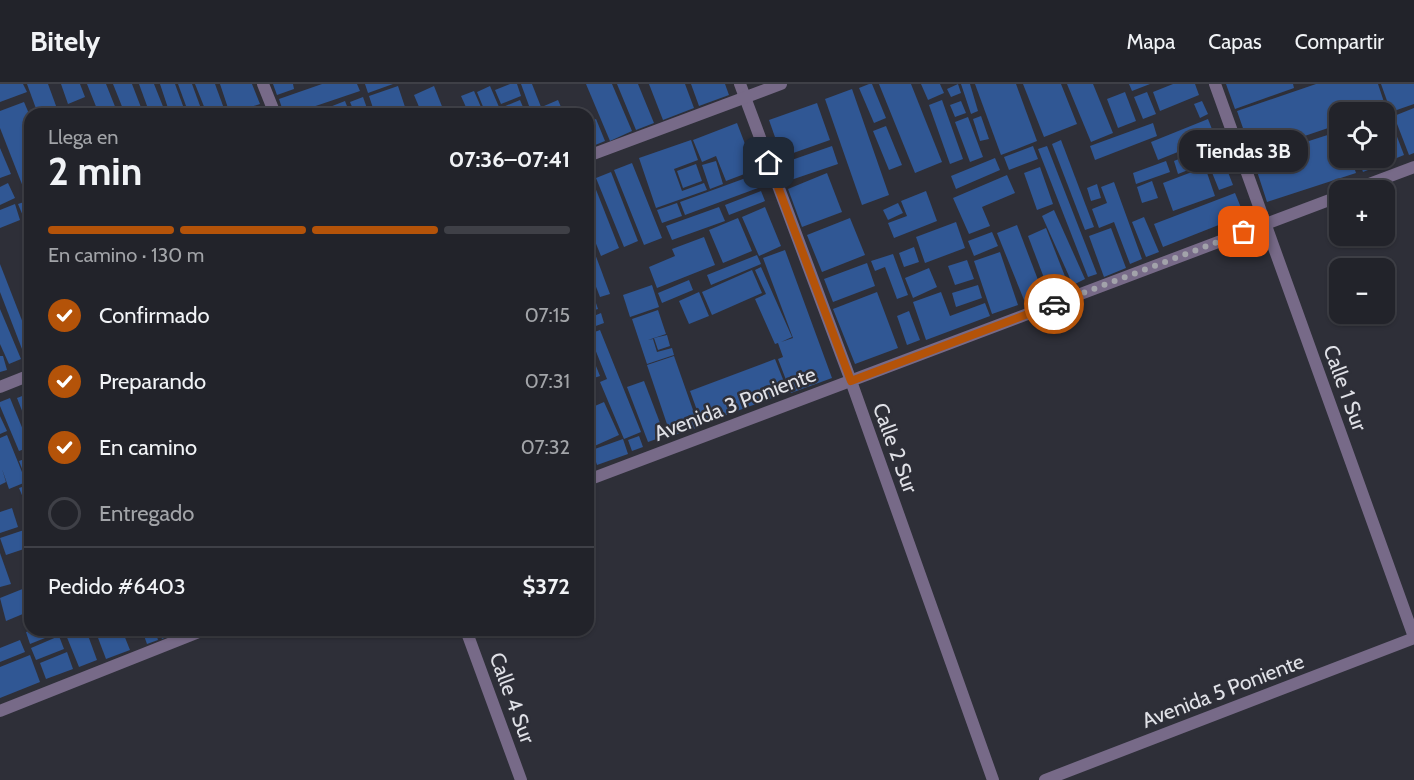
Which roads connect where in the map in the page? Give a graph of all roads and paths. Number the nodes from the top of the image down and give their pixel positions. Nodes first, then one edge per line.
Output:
1 (263, 84) edge
2 (740, 84) edge
3 (781, 84) edge
4 (1215, 84) edge
5 (745, 97) junction
6 (272, 108) edge
7 (594, 154) edge
8 (1414, 167) edge
9 (1380, 180) edge
10 (1329, 200) edge
11 (1266, 224) junction
12 (24, 377) edge
13 (851, 381) junction
14 (0, 387) edge
15 (594, 478) edge
16 (189, 636) edge
17 (468, 636) edge
18 (1414, 637) edge
19 (0, 711) edge
20 (521, 780) edge
21 (993, 780) edge
22 (1045, 780) edge

1 - 6 street
2 - 5 street, Calle 2 Sur
3 - 5 street
4 - 11 street, Calle 1 Sur
5 - 7 street
5 - 13 street, Calle 2 Sur
8 - 9 street
10 - 11 street, Avenida 3 Poniente
11 - 13 street, Avenida 3 Poniente
11 - 18 street, Calle 1 Sur
12 - 14 street
13 - 15 street, Avenida 3 Poniente
13 - 21 street, Calle 2 Sur
16 - 19 street
17 - 20 street, Calle 4 Sur
18 - 22 street, Avenida 5 Poniente

